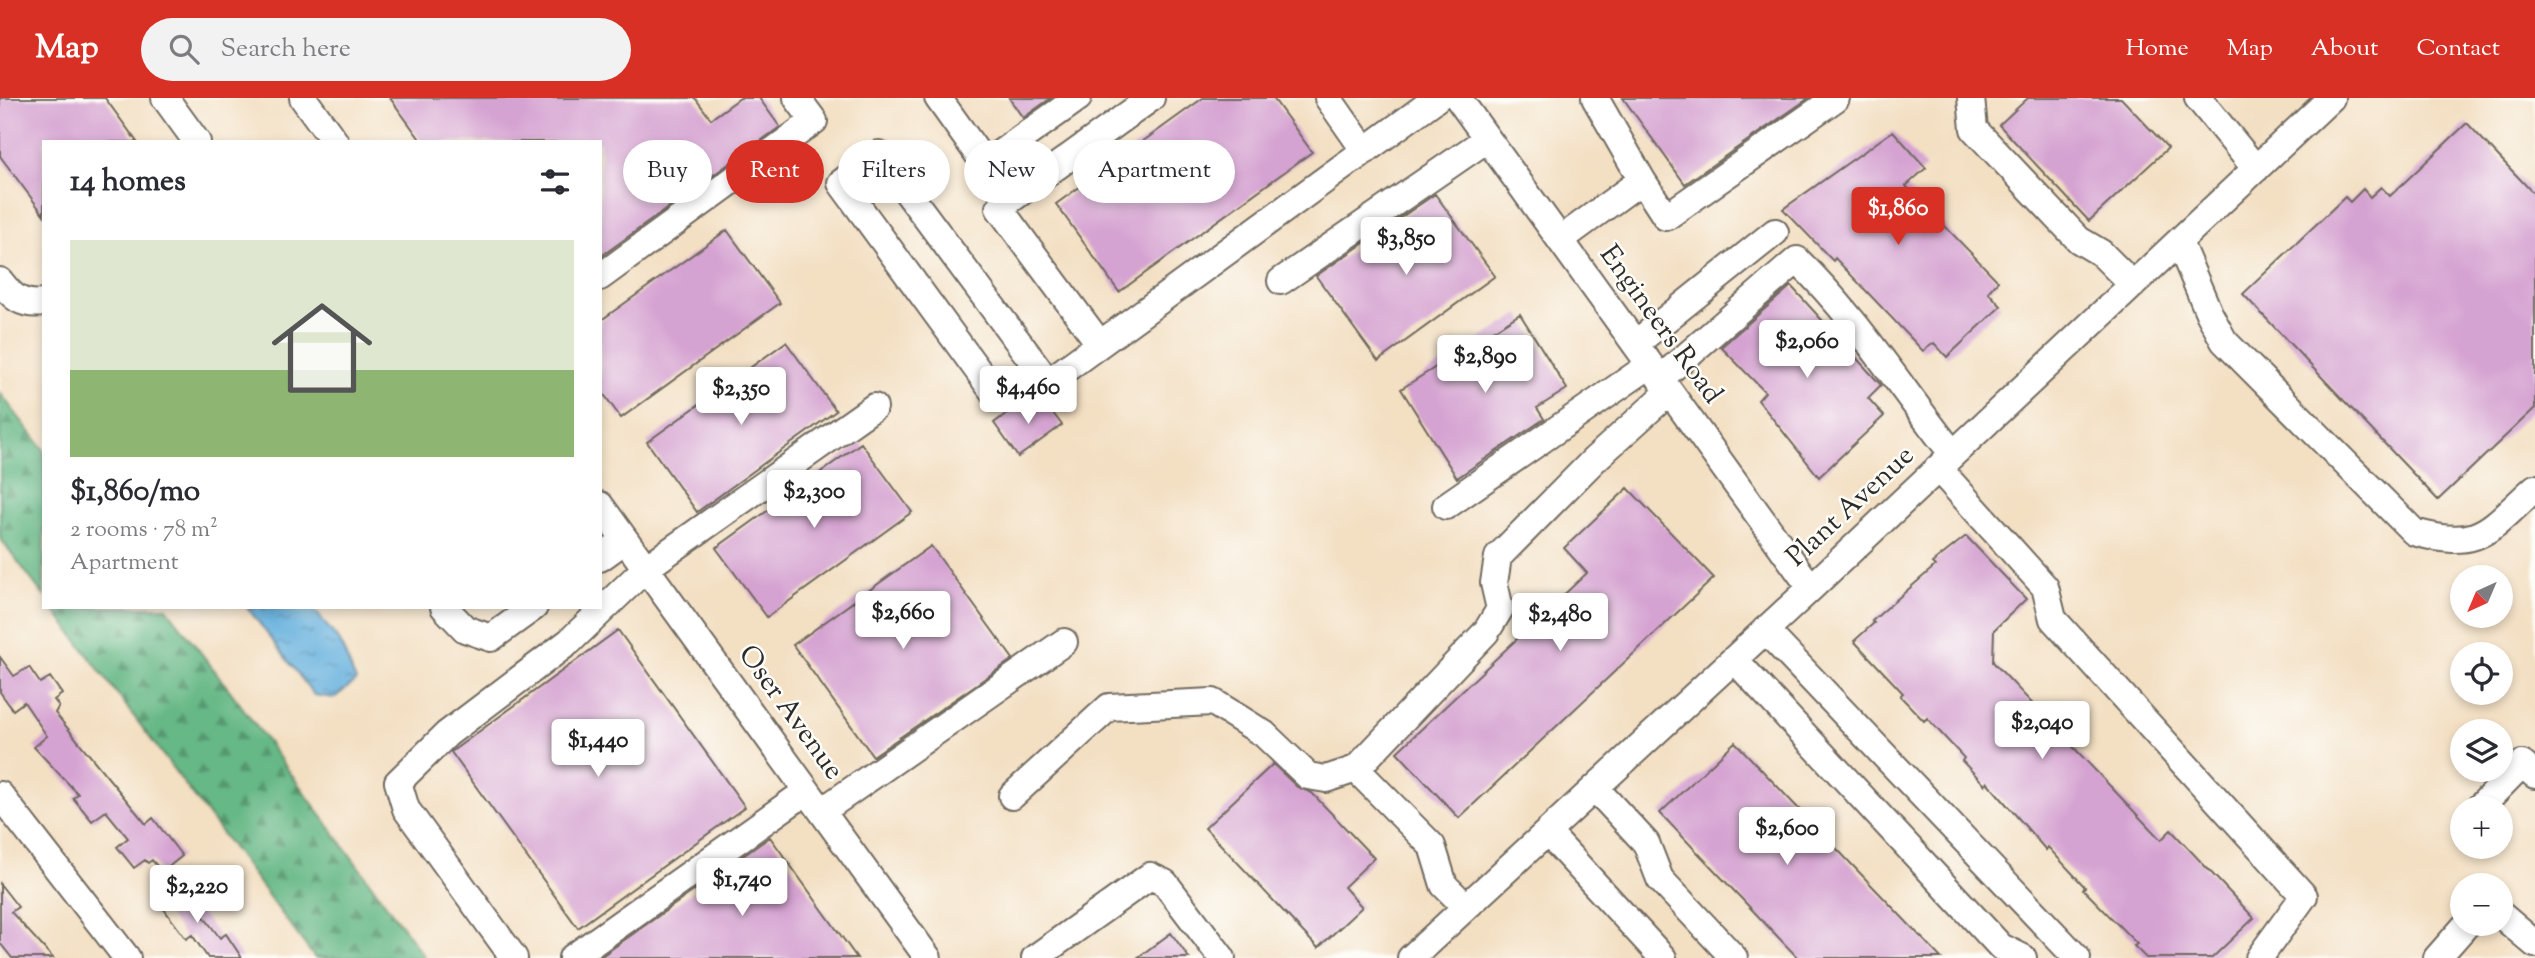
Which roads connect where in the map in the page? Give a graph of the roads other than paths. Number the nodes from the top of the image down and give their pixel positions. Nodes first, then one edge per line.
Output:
1 (165, 98) edge
2 (303, 98) edge
3 (797, 98) edge
4 (938, 98) edge
5 (1078, 98) edge
6 (1150, 98) edge
7 (1328, 98) edge
8 (1437, 98) edge
9 (1458, 98) edge
10 (1595, 98) edge
11 (1836, 98) edge
12 (1971, 98) edge
13 (2198, 98) edge
14 (2331, 98) edge
15 (326, 139) edge
16 (1487, 139) junction
17 (196, 140) edge
18 (1365, 151) junction
19 (2256, 169) junction
20 (1642, 180) junction
21 (1775, 232) dead end
22 (1560, 240) junction
23 (2179, 242) junction
24 (602, 277) edge
25 (0, 281) edge
26 (1281, 281) dead end
27 (2133, 285) junction
28 (42, 303) edge
29 (1099, 343) junction
30 (1635, 344) junction
31 (1660, 379) junction
32 (1048, 382) junction
33 (874, 407) dead end
34 (1946, 461) junction
35 (2535, 488) edge
36 (1446, 506) dead end
37 (602, 508) edge
38 (625, 540) junction
39 (602, 557) edge
40 (646, 568) junction
41 (1811, 588) junction
42 (446, 609) edge
43 (531, 609) edge
44 (1766, 630) junction
45 (1064, 642) dead end
46 (1734, 659) junction
47 (1356, 769) junction
48 (2535, 775) edge
49 (1595, 788) junction
50 (0, 794) edge
51 (1012, 796) dead end
52 (2491, 796) edge
53 (814, 801) junction
54 (1547, 832) junction
55 (1466, 907) junction
56 (2513, 925) edge
57 (2456, 936) edge
58 (2535, 944) edge
59 (127, 958) edge
60 (514, 958) edge
61 (572, 958) edge
62 (928, 958) edge
63 (1035, 958) edge
64 (1222, 958) edge
65 (1411, 958) edge
66 (1663, 958) edge
67 (1734, 958) edge
68 (2023, 958) edge
69 (2077, 958) edge
70 (2259, 958) edge
71 (2437, 958) edge

1 - 17 street
2 - 15 street
3 - 24 street
4 - 5 street
6 - 29 street
7 - 18 street
8 - 18 street
9 - 16 street, Engineers Road
10 - 20 street
11 - 20 street
12 - 27 street
13 - 19 street
14 - 19 street, Plant Avenue
16 - 22 street, Engineers Road
16 - 26 street
18 - 29 street
19 - 23 street, Plant Avenue
20 - 22 street
21 - 30 street
22 - 30 street, Engineers Road
23 - 27 street, Plant Avenue
23 - 35 street
25 - 28 street
27 - 34 street, Plant Avenue
29 - 32 street
30 - 31 street, Engineers Road
31 - 34 street
31 - 36 street
31 - 41 street, Engineers Road
31 - 47 street
32 - 32 street
33 - 40 street
34 - 41 street, Plant Avenue
34 - 70 street
37 - 38 street, Oser Avenue
38 - 39 street
38 - 40 street, Oser Avenue
40 - 53 street, Oser Avenue
40 - 60 street
41 - 44 street, Plant Avenue
42 - 43 street
44 - 46 street, Plant Avenue
44 - 69 street
45 - 53 street
46 - 49 street, Plant Avenue
46 - 68 street
47 - 51 street
47 - 55 street
48 - 52 street
49 - 54 street, Plant Avenue
49 - 67 street
50 - 59 street
53 - 61 street
53 - 62 street, Oser Avenue
54 - 55 street, Plant Avenue
54 - 66 street
55 - 65 street, Plant Avenue
56 - 58 street
57 - 71 street
63 - 64 street

